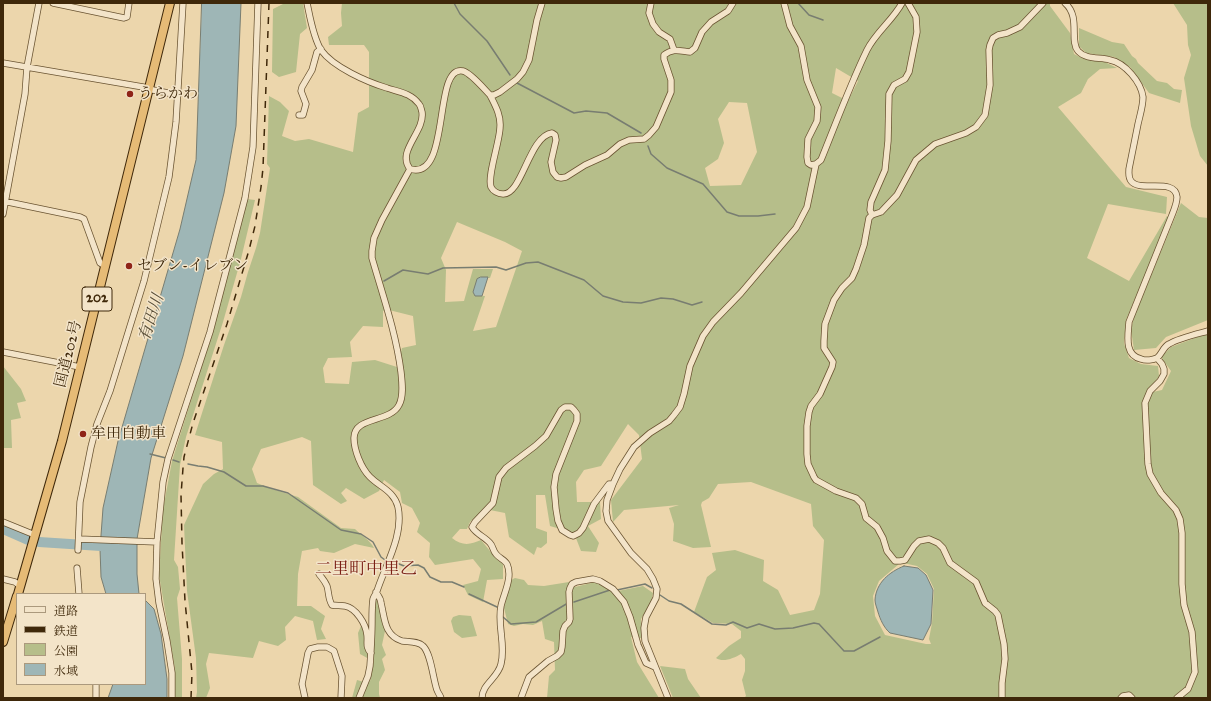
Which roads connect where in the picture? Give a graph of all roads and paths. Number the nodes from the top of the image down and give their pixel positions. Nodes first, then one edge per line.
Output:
1 (40, 3) edge
2 (53, 3) edge
3 (129, 3) edge
4 (170, 3) edge
5 (183, 3) edge
6 (258, 3) edge
7 (307, 3) edge
8 (542, 3) edge
9 (651, 3) edge
10 (733, 3) edge
11 (784, 3) edge
12 (902, 3) edge
13 (908, 3) edge
14 (1043, 3) edge
15 (1065, 3) edge
16 (321, 49) junction
17 (674, 50) junction
18 (3, 62) edge
19 (27, 67) junction
20 (149, 88) junction
21 (178, 95) junction
22 (490, 95) junction
23 (299, 116) dead end
24 (816, 164) junction
25 (410, 169) junction
26 (4, 202) edge
27 (3, 214) edge
28 (872, 215) junction
29 (105, 266) junction
30 (1208, 331) edge
31 (3, 352) edge
32 (1157, 358) junction
33 (80, 367) junction
34 (613, 484) junction
35 (3, 522) edge
36 (35, 536) junction
37 (79, 539) junction
38 (157, 542) junction
39 (78, 550) dead end
40 (78, 568) dead end
41 (319, 574) dead end
42 (3, 579) edge
43 (18, 592) edge
44 (376, 592) junction
45 (79, 593) edge
46 (16, 599) edge
47 (3, 642) edge
48 (371, 653) junction
49 (655, 667) junction
50 (96, 685) edge
51 (96, 698) edge
52 (172, 698) edge
53 (305, 698) edge
54 (341, 698) edge
55 (359, 698) edge
56 (441, 698) edge
57 (482, 698) edge
58 (521, 698) edge
59 (668, 698) edge
60 (1002, 698) edge
61 (1121, 698) edge
62 (1132, 698) edge
63 (1177, 698) edge

1 - 19 street
2 - 3 street
4 - 20 highway, 国道202号 / 202
5 - 21 street
6 - 38 street
7 - 16 street
8 - 22 street
9 - 17 street
10 - 17 street
11 - 24 street
12 - 24 street
13 - 28 street
14 - 28 street
15 - 32 street
16 - 23 street
16 - 25 street
17 - 22 street
18 - 19 street
19 - 20 street
19 - 26 street
20 - 21 street
20 - 29 highway, 国道202号 / 202
21 - 37 street
22 - 25 street
24 - 34 street
25 - 44 street
26 - 27 street
26 - 29 street
28 - 60 street
29 - 33 highway, 国道202号 / 202
30 - 32 street
31 - 33 street
32 - 63 street
33 - 36 highway, 国道202号 / 202
34 - 49 street
34 - 57 street
35 - 36 street
36 - 43 highway, 国道202号 / 202
37 - 38 street
37 - 39 street
38 - 52 street
40 - 45 street
41 - 48 street
42 - 43 street
44 - 48 street
44 - 56 street
46 - 47 highway, 国道202号 / 202
48 - 55 street
49 - 58 street
49 - 59 street
50 - 51 street
53 - 54 street
61 - 62 street

